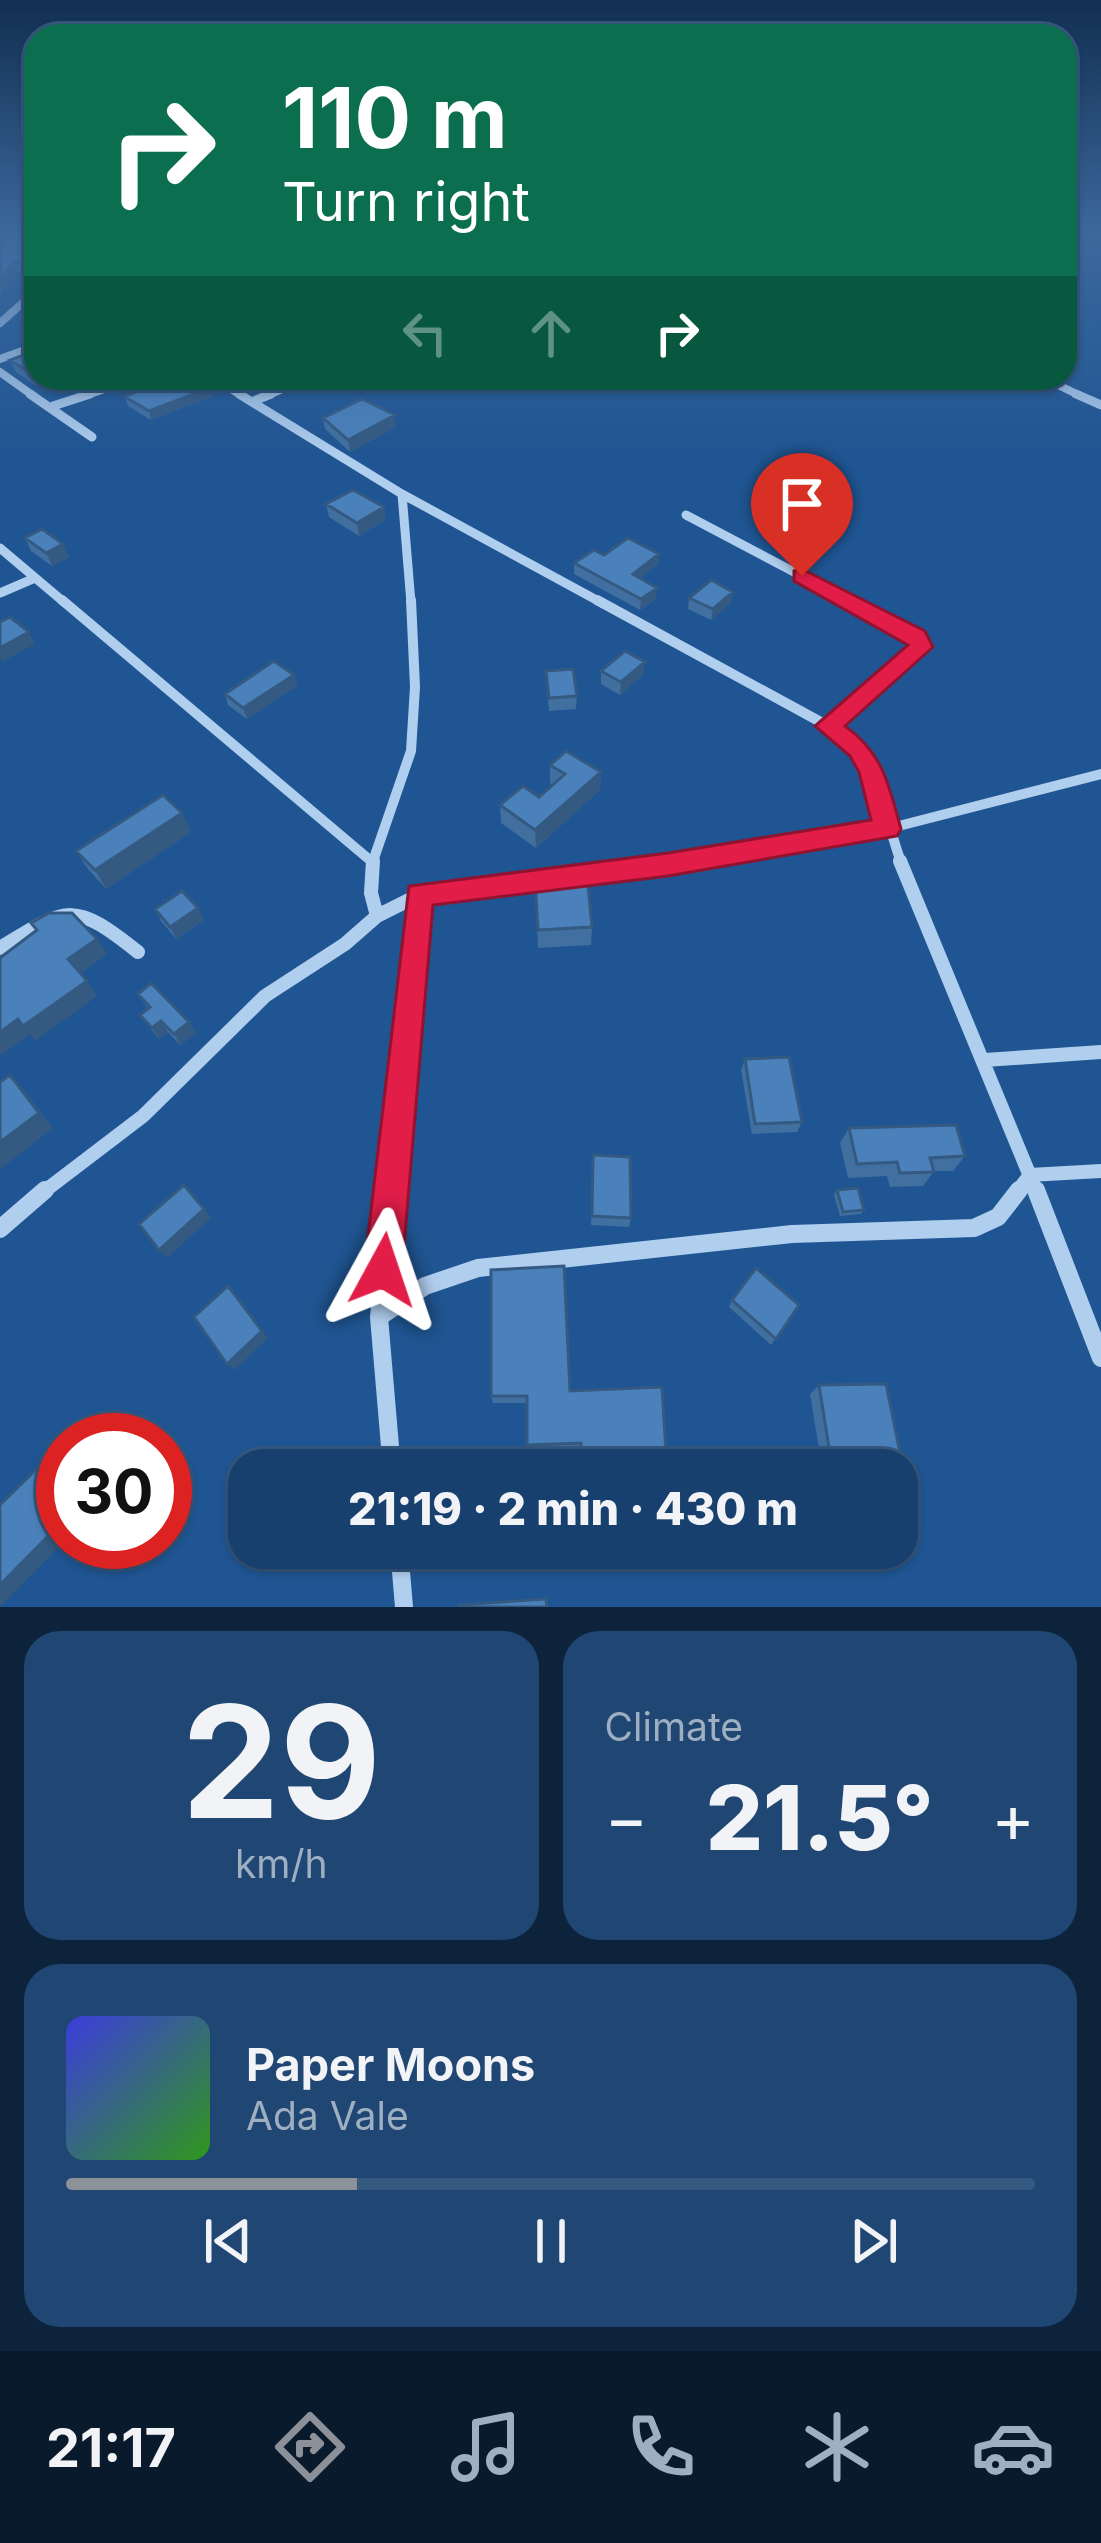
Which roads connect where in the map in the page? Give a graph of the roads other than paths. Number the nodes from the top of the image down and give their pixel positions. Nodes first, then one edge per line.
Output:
1 (28, 390) edge
2 (101, 390) edge
3 (237, 390) edge
4 (279, 390) edge
5 (1069, 390) edge
6 (256, 400) junction
7 (1101, 405) edge
8 (53, 406) junction
9 (92, 436) dead end
10 (402, 494) junction
11 (686, 515) dead end
12 (0, 548) edge
13 (35, 578) junction
14 (0, 593) edge
15 (828, 726) junction
16 (1101, 774) edge
17 (887, 829) junction
18 (370, 861) junction
19 (419, 895) junction
20 (376, 916) junction
21 (0, 948) edge
22 (138, 952) dead end
23 (1101, 1052) edge
24 (985, 1060) junction
25 (1101, 1171) edge
26 (1030, 1175) junction
27 (0, 1229) edge
28 (379, 1317) junction
29 (1101, 1358) edge
30 (390, 1449) edge
31 (401, 1569) edge
32 (404, 1607) edge

1 - 8 street
2 - 8 street
3 - 6 street
4 - 6 street
5 - 7 street
6 - 10 street
8 - 9 street
10 - 15 street
10 - 18 street
11 - 15 street
12 - 13 street
13 - 14 street
13 - 18 street
15 - 17 street
16 - 17 street
17 - 19 street
17 - 24 street
18 - 20 street
19 - 20 street
19 - 28 street
20 - 27 street
21 - 22 street
23 - 24 street
24 - 26 street
25 - 26 street
26 - 28 street
26 - 29 street
28 - 30 street
31 - 32 street

